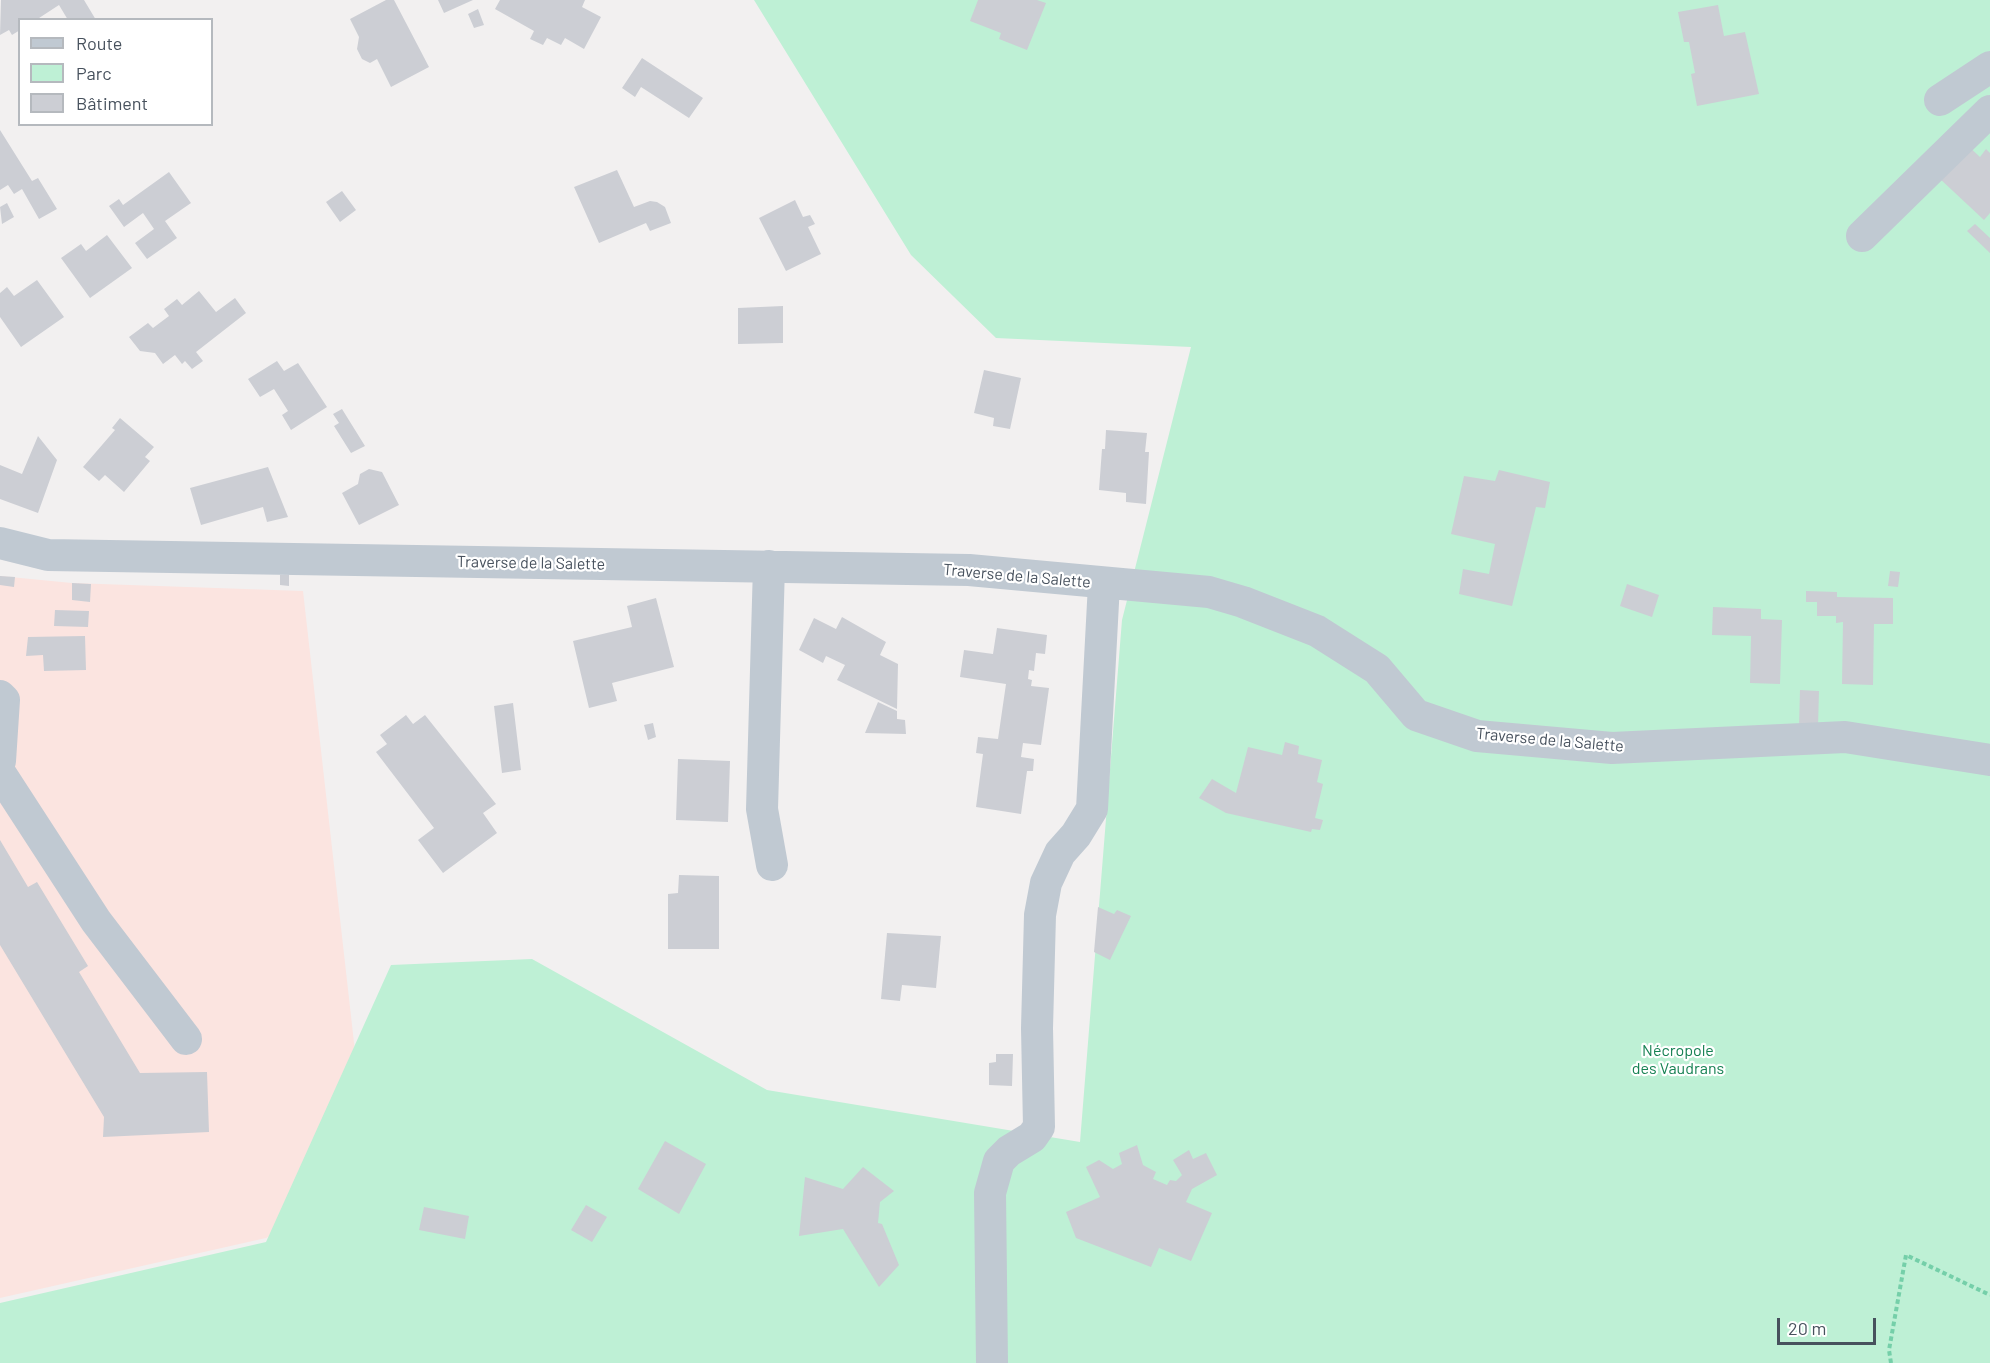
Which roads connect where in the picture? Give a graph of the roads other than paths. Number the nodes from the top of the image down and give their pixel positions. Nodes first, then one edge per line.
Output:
1 (1990, 67) edge
2 (1940, 100) dead end
3 (1990, 111) edge
4 (1862, 236) dead end
5 (0, 543) edge
6 (769, 566) junction
7 (1104, 584) junction
8 (0, 696) edge
9 (1990, 760) edge
10 (0, 761) edge
11 (0, 773) edge
12 (772, 865) dead end
13 (186, 1039) dead end
14 (992, 1363) edge

1 - 2 street
3 - 4 street
5 - 6 street, Traverse de la Salette
6 - 7 street, Traverse de la Salette
6 - 12 street
7 - 9 street, Traverse de la Salette
7 - 14 street
8 - 10 street
11 - 13 street

